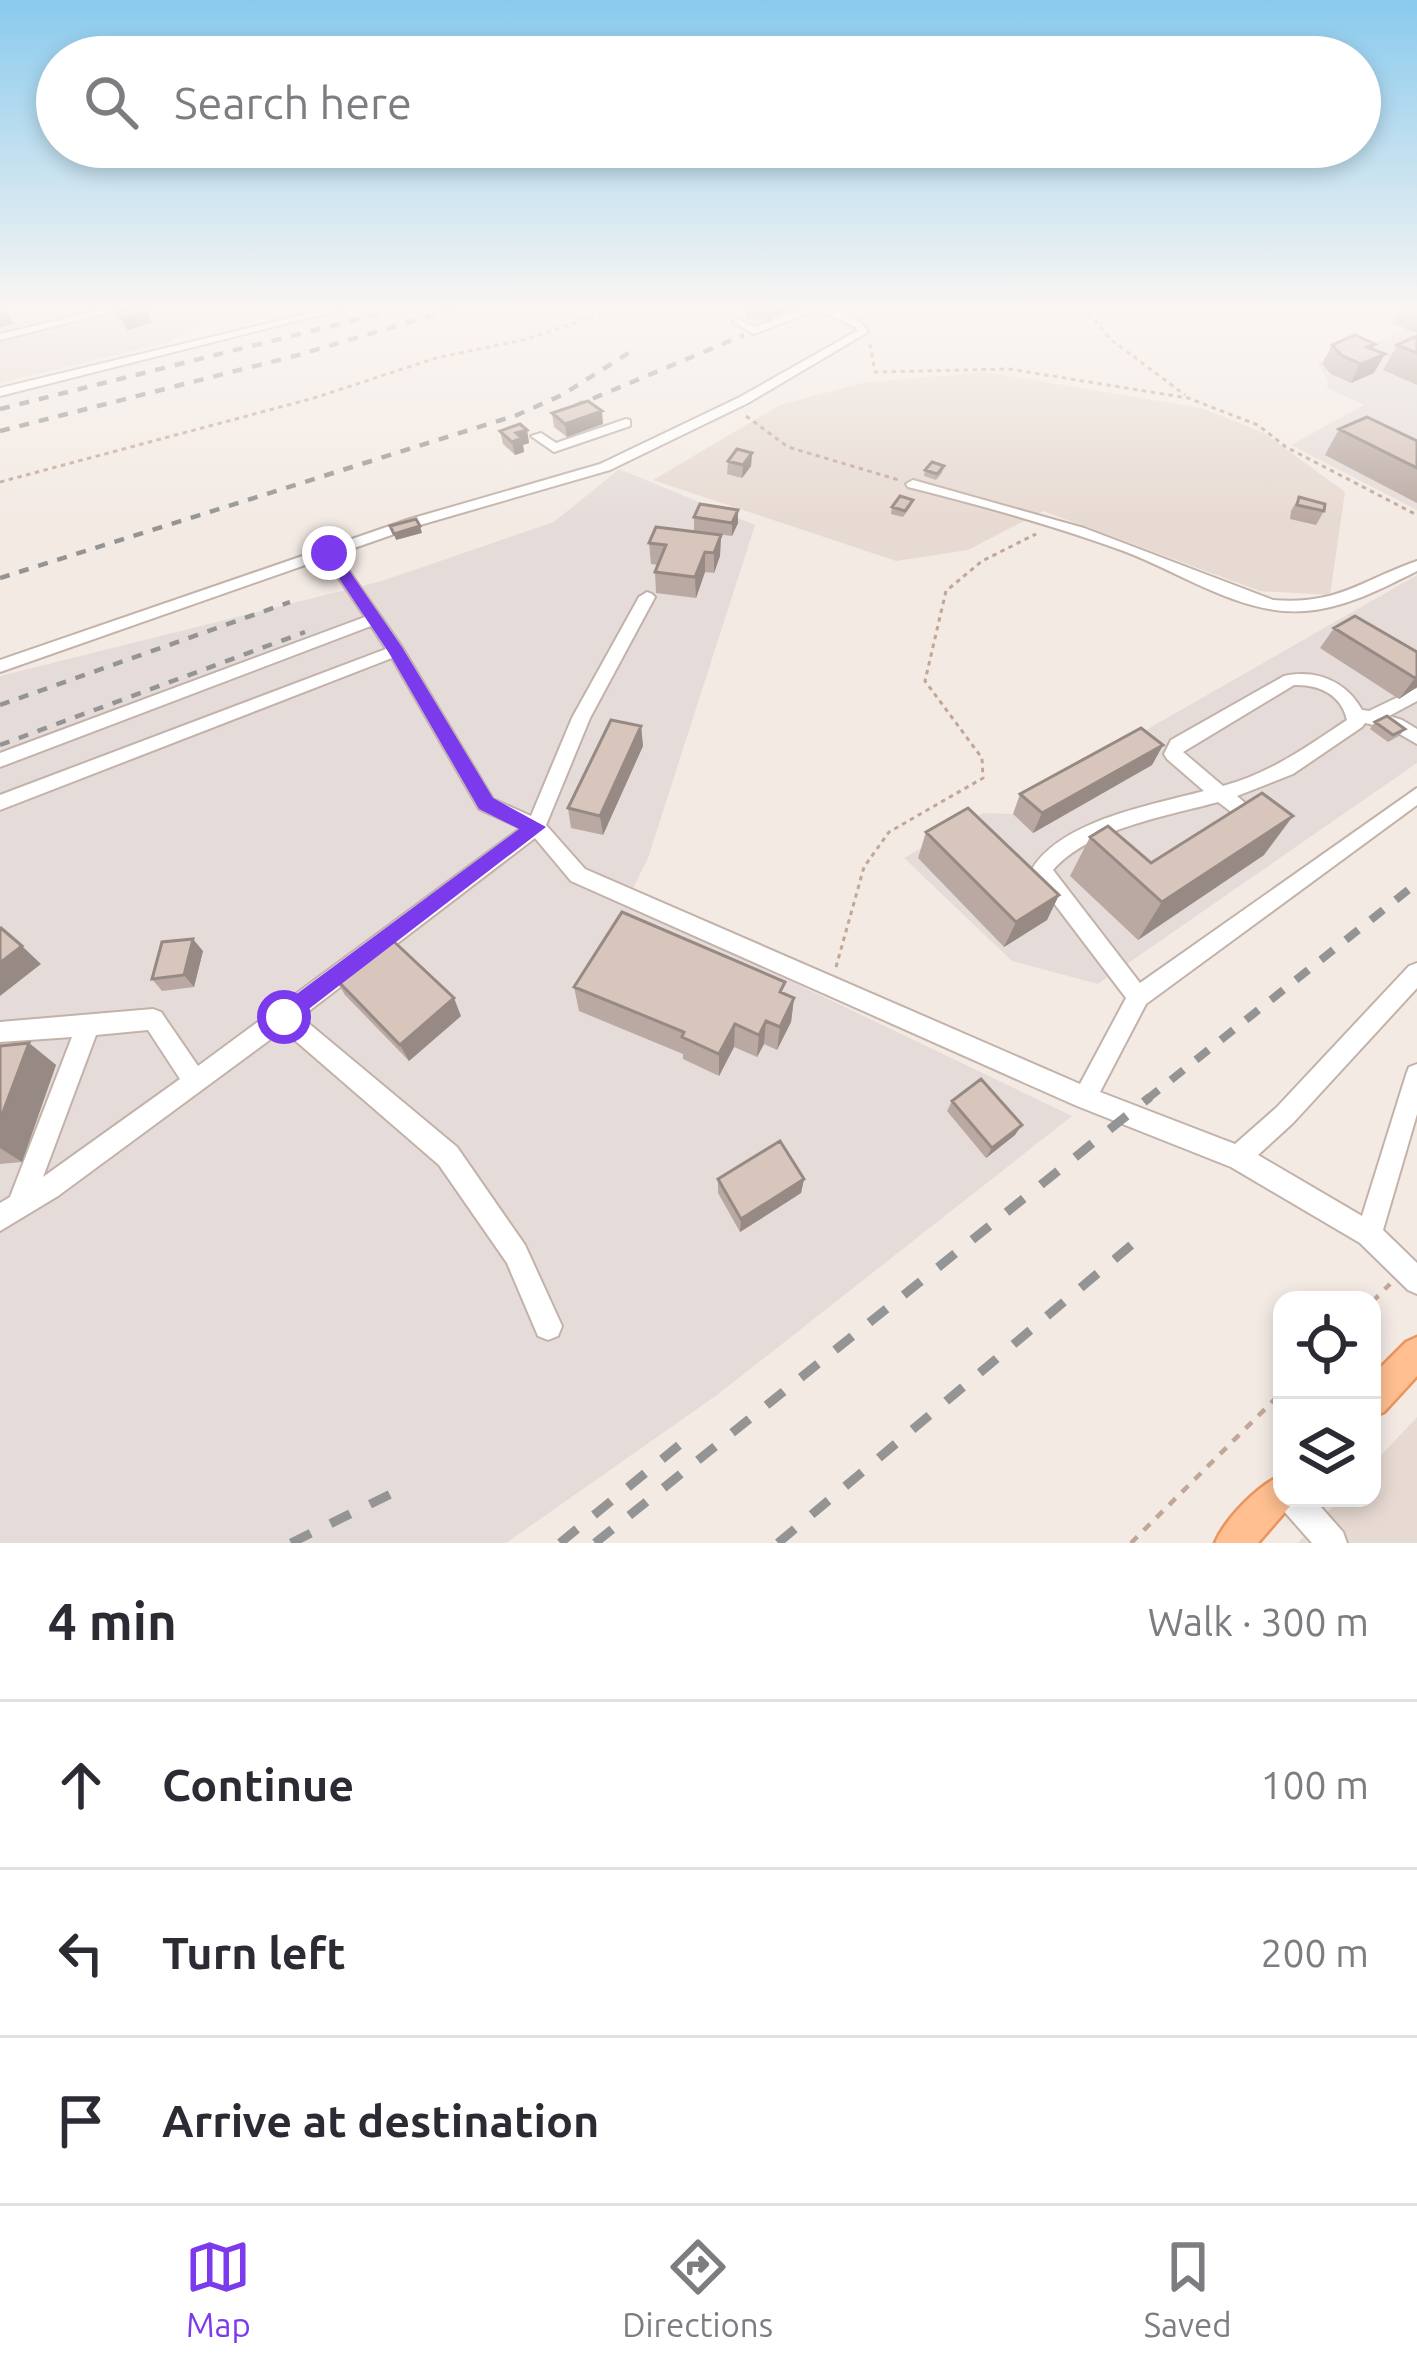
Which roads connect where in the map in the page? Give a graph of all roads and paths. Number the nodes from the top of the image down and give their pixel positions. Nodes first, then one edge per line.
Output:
1 (57, 378) edge
2 (375, 378) edge
3 (782, 378) edge
4 (1065, 378) edge
5 (1162, 378) edge
6 (0, 392) edge
7 (1188, 398) junction
8 (744, 400) junction
9 (611, 413) dead end
10 (626, 423) junction
11 (537, 436) dead end
12 (658, 442) junction
13 (0, 482) edge
14 (913, 484) joint
15 (1417, 515) edge
16 (1048, 523) junction
17 (329, 553) junction
18 (1417, 566) edge
19 (647, 598) dead end
20 (375, 619) junction
21 (396, 651) junction
22 (0, 666) edge
23 (1417, 694) edge
24 (1364, 717) junction
25 (1417, 738) edge
26 (0, 760) edge
27 (1220, 792) junction
28 (1417, 795) edge
29 (0, 802) edge
30 (536, 827) junction
31 (1265, 827) edge
32 (1417, 973) edge
33 (831, 986) junction
34 (1138, 998) junction
35 (284, 1017) junction
36 (88, 1026) junction
37 (0, 1032) edge
38 (1417, 1075) edge
39 (195, 1081) junction
40 (1085, 1097) junction
41 (1238, 1157) junction
42 (9, 1212) edge
43 (1369, 1234) junction
44 (1417, 1281) edge
45 (548, 1326) dead end
46 (1417, 1353) edge
47 (1275, 1399) edge
48 (1373, 1399) edge
49 (1273, 1501) edge
50 (1301, 1507) edge
51 (1131, 1543) edge
52 (1233, 1543) edge
53 (1331, 1543) edge

1 - 6 lane
2 - 13 path
3 - 8 lane
4 - 7 path
5 - 7 path
7 - 15 path
8 - 12 lane
8 - 14 path
9 - 10 lane
10 - 11 lane
10 - 12 lane
12 - 17 lane
14 - 16 lane
16 - 18 lane
16 - 33 path
17 - 20 lane
17 - 22 lane
19 - 30 lane
20 - 21 lane
20 - 26 lane
21 - 29 lane
21 - 30 lane
23 - 24 lane
24 - 25 lane
24 - 27 lane
24 - 27 lane
27 - 31 lane
27 - 34 lane
28 - 34 lane
30 - 33 lane
30 - 35 lane
32 - 41 lane
33 - 40 lane
34 - 40 lane
35 - 39 lane
35 - 45 lane
36 - 37 lane
36 - 39 lane
36 - 42 lane
38 - 43 lane
39 - 42 lane
40 - 41 lane
41 - 43 lane
43 - 44 lane
46 - 48 main road
47 - 51 path
49 - 52 main road
50 - 53 lane

